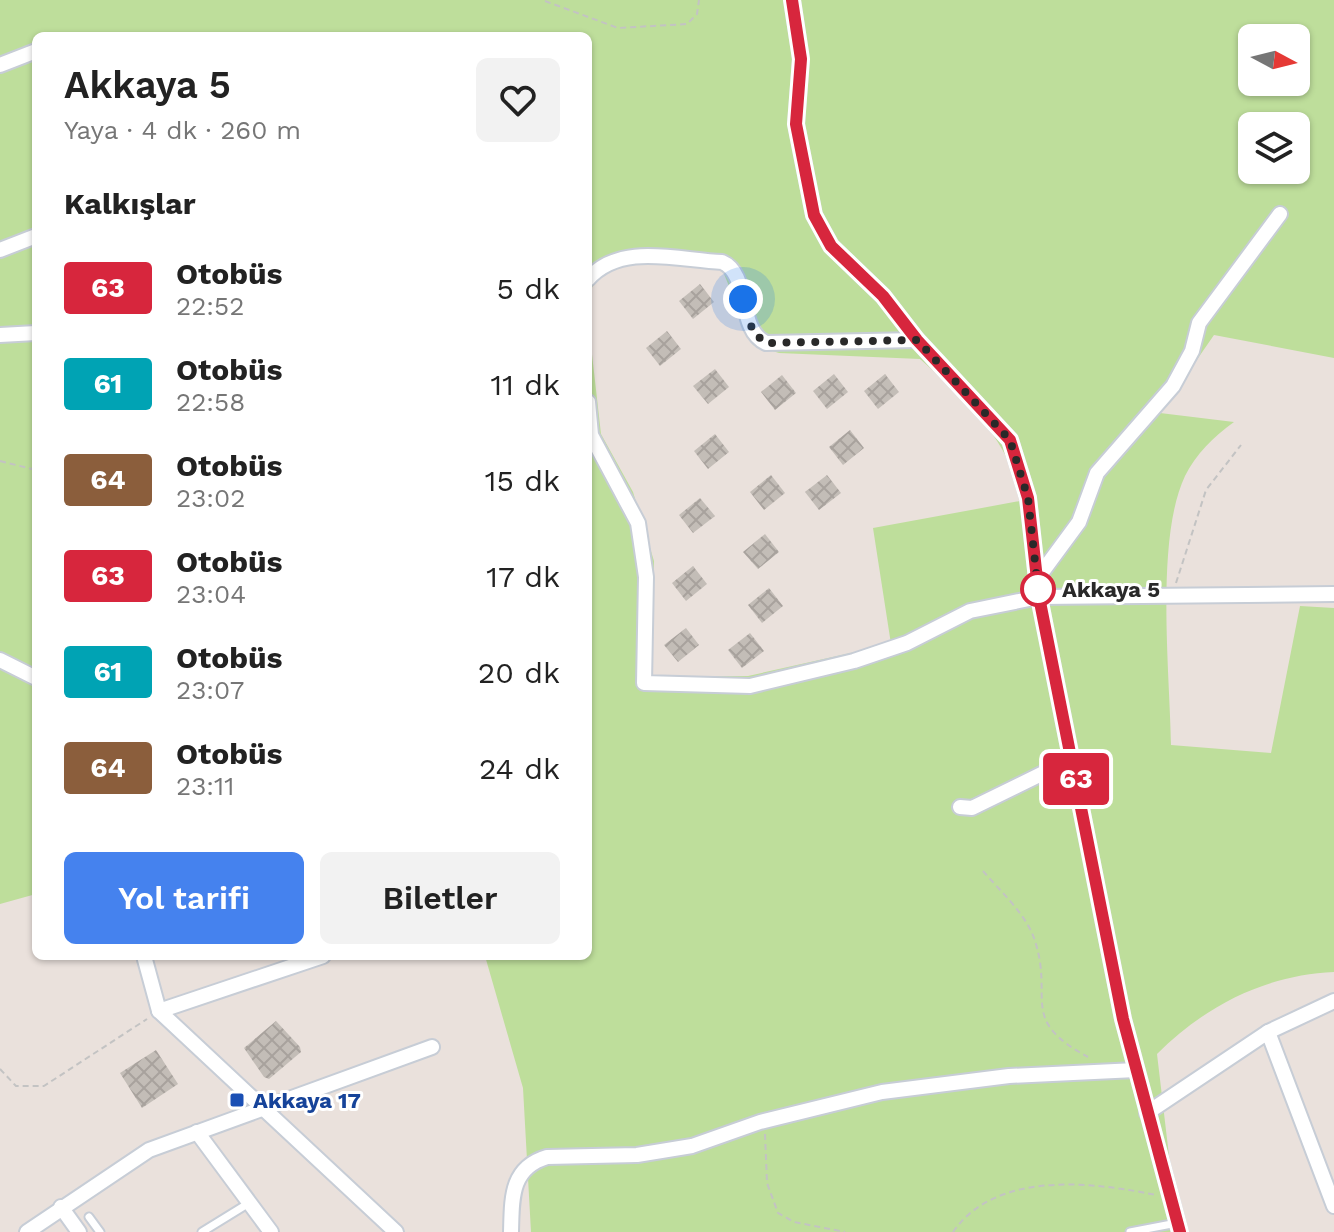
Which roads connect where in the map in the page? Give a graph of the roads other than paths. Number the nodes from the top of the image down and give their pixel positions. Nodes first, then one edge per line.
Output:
1 (792, 0) edge
2 (32, 53) edge
3 (0, 65) edge
4 (1280, 214) dead end
5 (32, 238) edge
6 (0, 250) edge
7 (592, 276) edge
8 (32, 333) edge
9 (0, 335) edge
10 (917, 340) junction
11 (592, 439) edge
12 (1038, 587) junction
13 (1334, 594) edge
14 (0, 660) edge
15 (32, 676) edge
16 (1072, 759) junction
17 (960, 807) dead end
18 (145, 960) edge
19 (311, 960) edge
20 (1334, 1001) edge
21 (159, 1011) junction
22 (1268, 1032) junction
23 (432, 1047) dead end
24 (1136, 1070) junction
25 (265, 1106) junction
26 (1147, 1113) junction
27 (197, 1132) junction
28 (249, 1203) junction
29 (1334, 1206) edge
30 (61, 1207) junction
31 (89, 1217) dead end
32 (1179, 1228) edge
33 (27, 1232) edge
34 (79, 1232) edge
35 (100, 1232) edge
36 (202, 1232) edge
37 (271, 1232) edge
38 (396, 1232) edge
39 (511, 1232) edge
40 (1130, 1232) edge

1 - 10 street
2 - 3 street
4 - 12 street
5 - 6 street
7 - 10 street
8 - 9 street
10 - 12 street
11 - 12 street
12 - 13 street
12 - 16 street
14 - 15 street
16 - 17 street
16 - 24 street
18 - 21 street
19 - 21 street
20 - 22 street
21 - 25 street
22 - 26 street
22 - 29 street
23 - 25 street
24 - 26 street
24 - 39 street
25 - 27 street
25 - 38 street
26 - 32 street
27 - 28 street
27 - 30 street
28 - 36 lane
28 - 37 street
30 - 33 street
30 - 34 street
31 - 35 lane
32 - 40 lane

